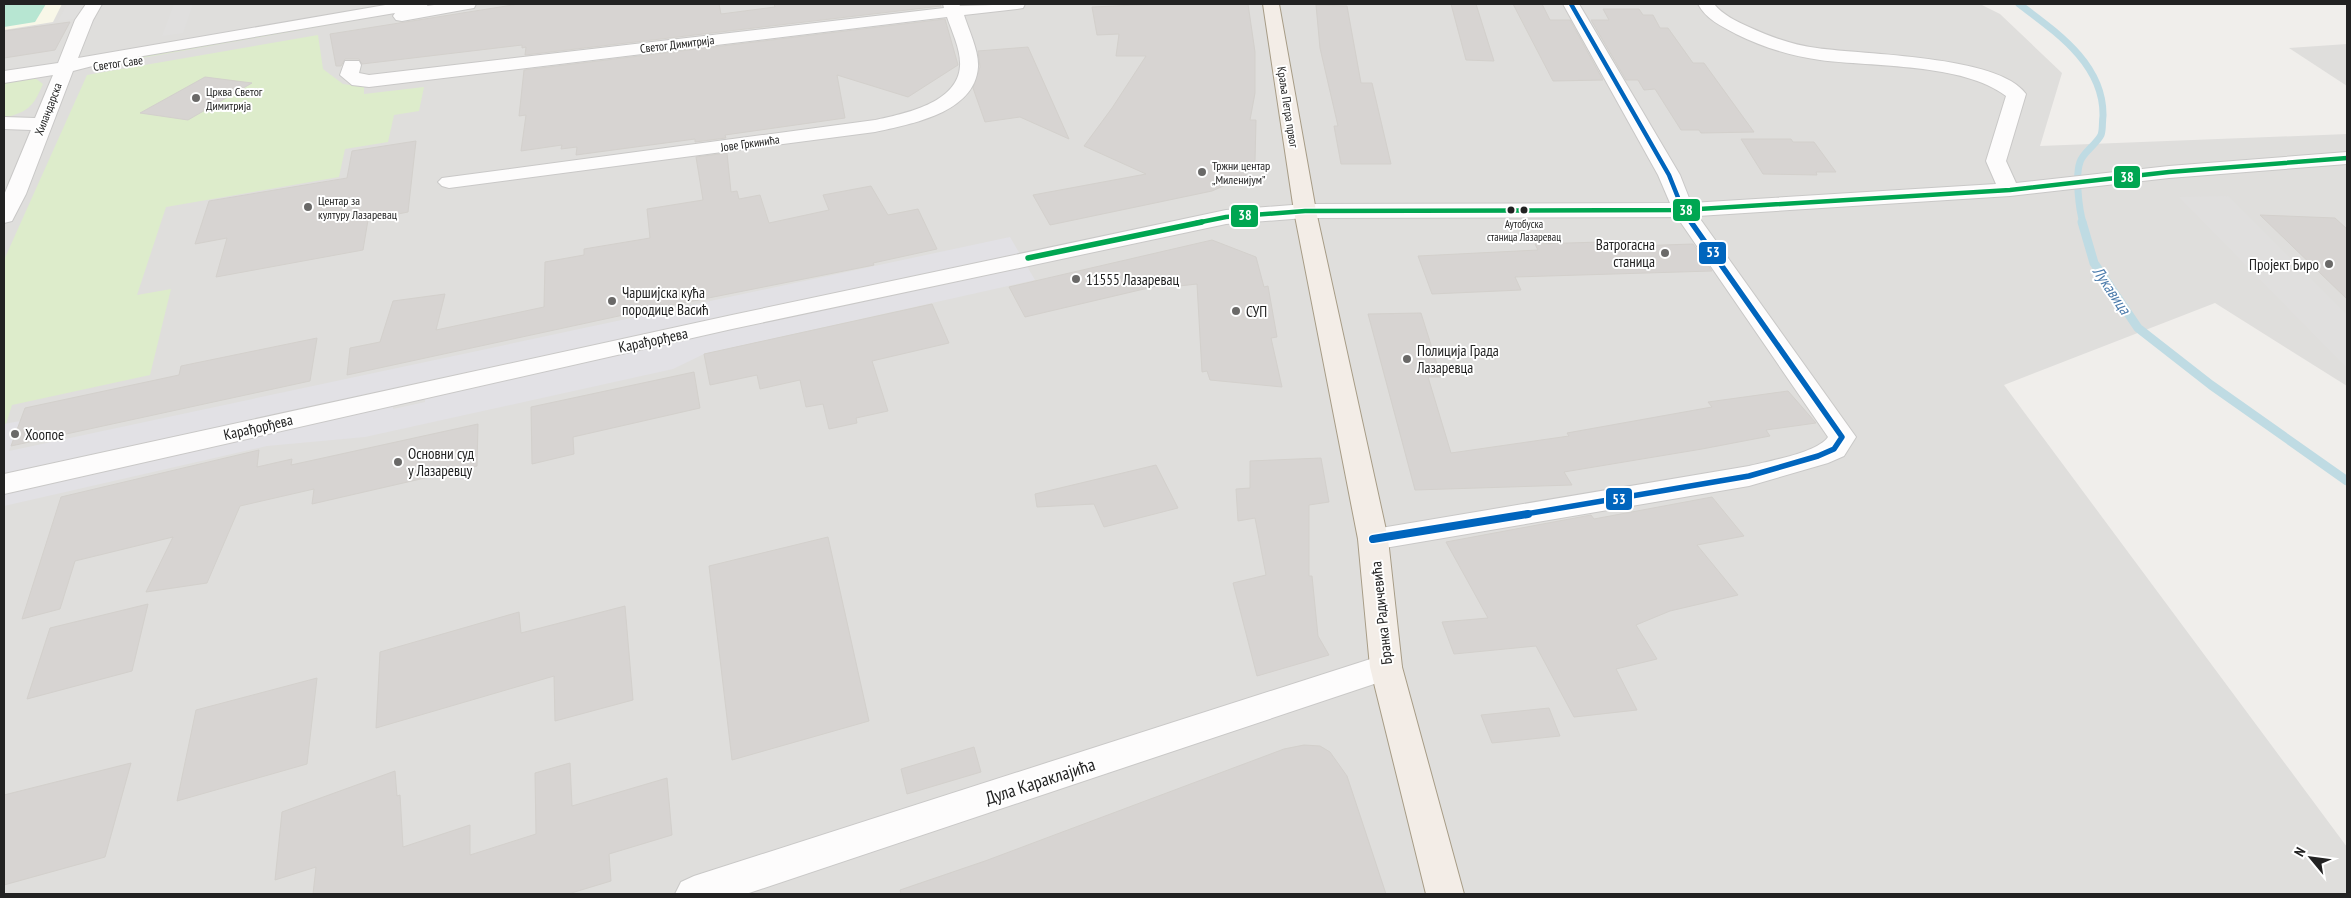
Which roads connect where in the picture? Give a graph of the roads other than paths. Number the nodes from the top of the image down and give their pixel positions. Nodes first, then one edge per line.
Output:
1 (94, 4) edge
2 (420, 4) edge
3 (468, 4) edge
4 (1017, 4) edge
5 (1270, 4) edge
6 (1571, 4) edge
7 (1706, 4) edge
8 (952, 7) edge
9 (352, 65) dead end
10 (65, 67) junction
11 (4, 77) edge
12 (4, 123) edge
13 (42, 124) junction
14 (2347, 158) edge
15 (449, 182) dead end
16 (2005, 191) junction
17 (1683, 210) junction
18 (1305, 211) junction
19 (5, 212) edge
20 (4, 484) edge
21 (1373, 539) junction
22 (1386, 667) junction
23 (694, 894) edge
24 (1445, 894) edge

1 - 10 street, Хиландарска
2 - 10 street, Светог Саве
3 - 10 street, Светог Саве
4 - 8 street, Светог Димитрија
5 - 18 main road, Краља Петра првог
6 - 17 street
7 - 16 street
8 - 9 street, Светог Димитрија
8 - 15 street, Јове Гркинића
10 - 11 street
10 - 13 street, Хиландарска
12 - 13 street
13 - 19 street, Хиландарска
14 - 16 street, Карађорђева
16 - 17 street, Карађорђева
17 - 18 street, Карађорђева
17 - 21 street
18 - 20 street, Карађорђева
18 - 21 main road, Бранка Радичевића
21 - 22 main road, Бранка Радичевића
22 - 23 street, Дула Караклајића
22 - 24 main road, Бранка Радичевића

